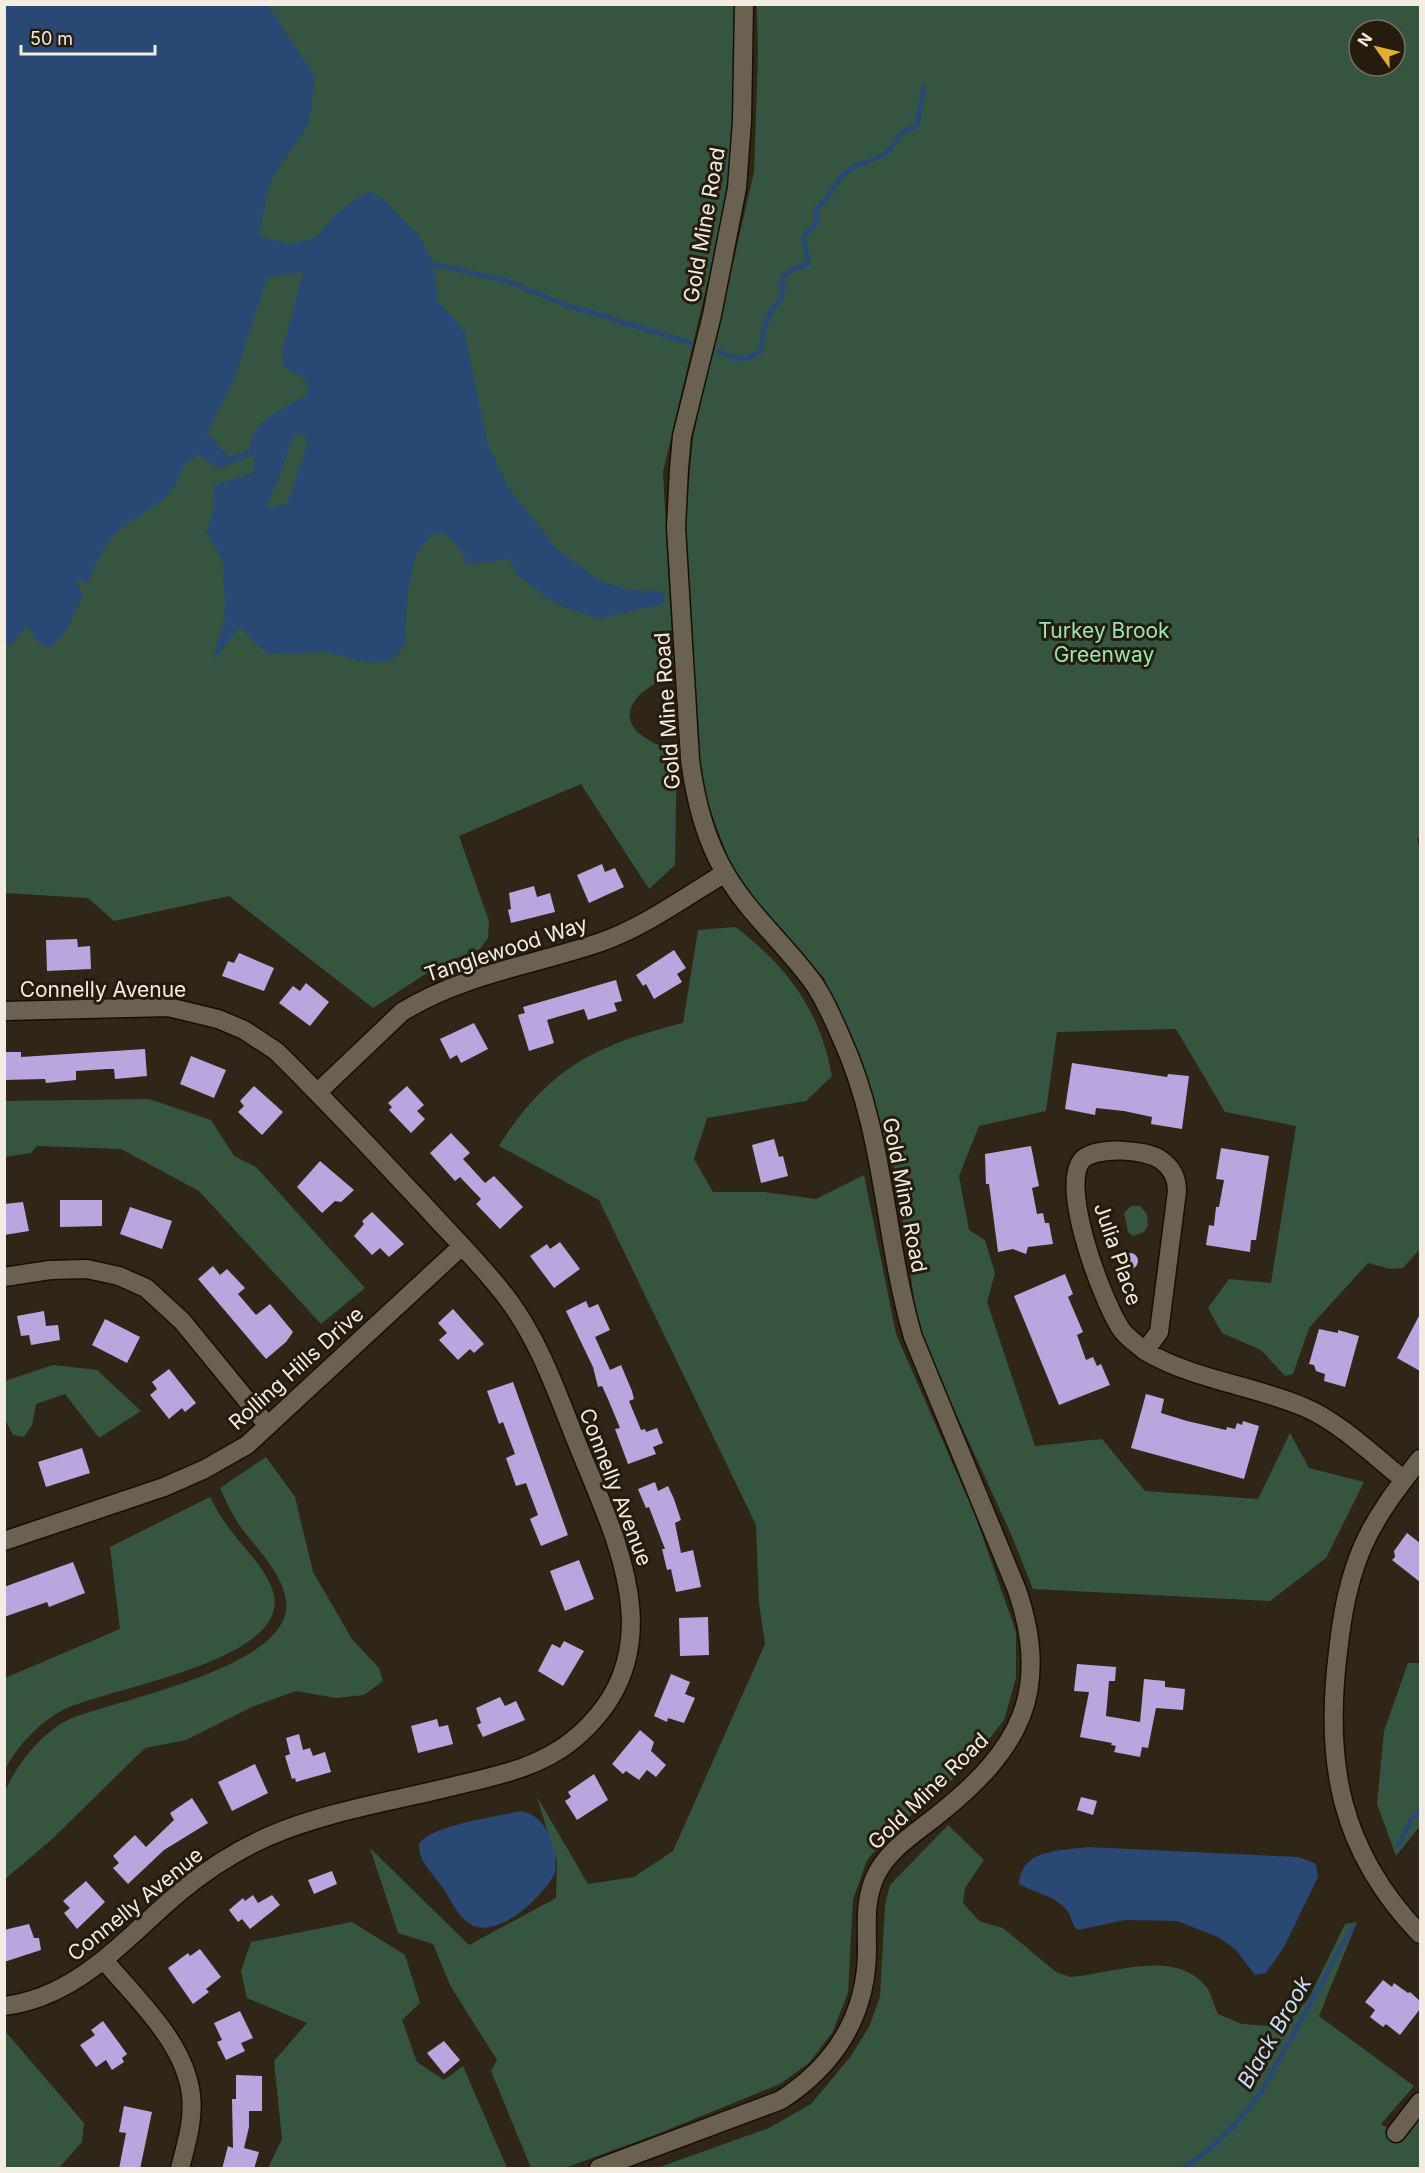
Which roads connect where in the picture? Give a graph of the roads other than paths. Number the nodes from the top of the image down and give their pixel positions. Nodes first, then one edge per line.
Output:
1 (744, 4) edge
2 (725, 873) junction
3 (4, 1011) edge
4 (318, 1092) junction
5 (462, 1246) junction
6 (4, 1277) edge
7 (1145, 1351) junction
8 (268, 1426) junction
9 (1420, 1459) edge
10 (1404, 1480) junction
11 (4, 1540) edge
12 (1420, 1934) edge
13 (104, 1960) junction
14 (4, 2006) edge
15 (1420, 2102) edge
16 (1395, 2133) dead end
17 (180, 2169) edge
18 (599, 2169) edge

1 - 2 street, Gold Mine Road
2 - 4 street, Tanglewood Way
2 - 18 street, Gold Mine Road
3 - 4 street, Connelly Avenue
4 - 5 street, Connelly Avenue
5 - 8 street, Rolling Hills Drive
5 - 13 street, Connelly Avenue
6 - 8 street
7 - 7 street, Julia Place
7 - 10 street, Julia Place
8 - 11 street, Rolling Hills Drive
9 - 10 street
10 - 12 street
13 - 14 street, Connelly Avenue
13 - 17 street
15 - 16 street

